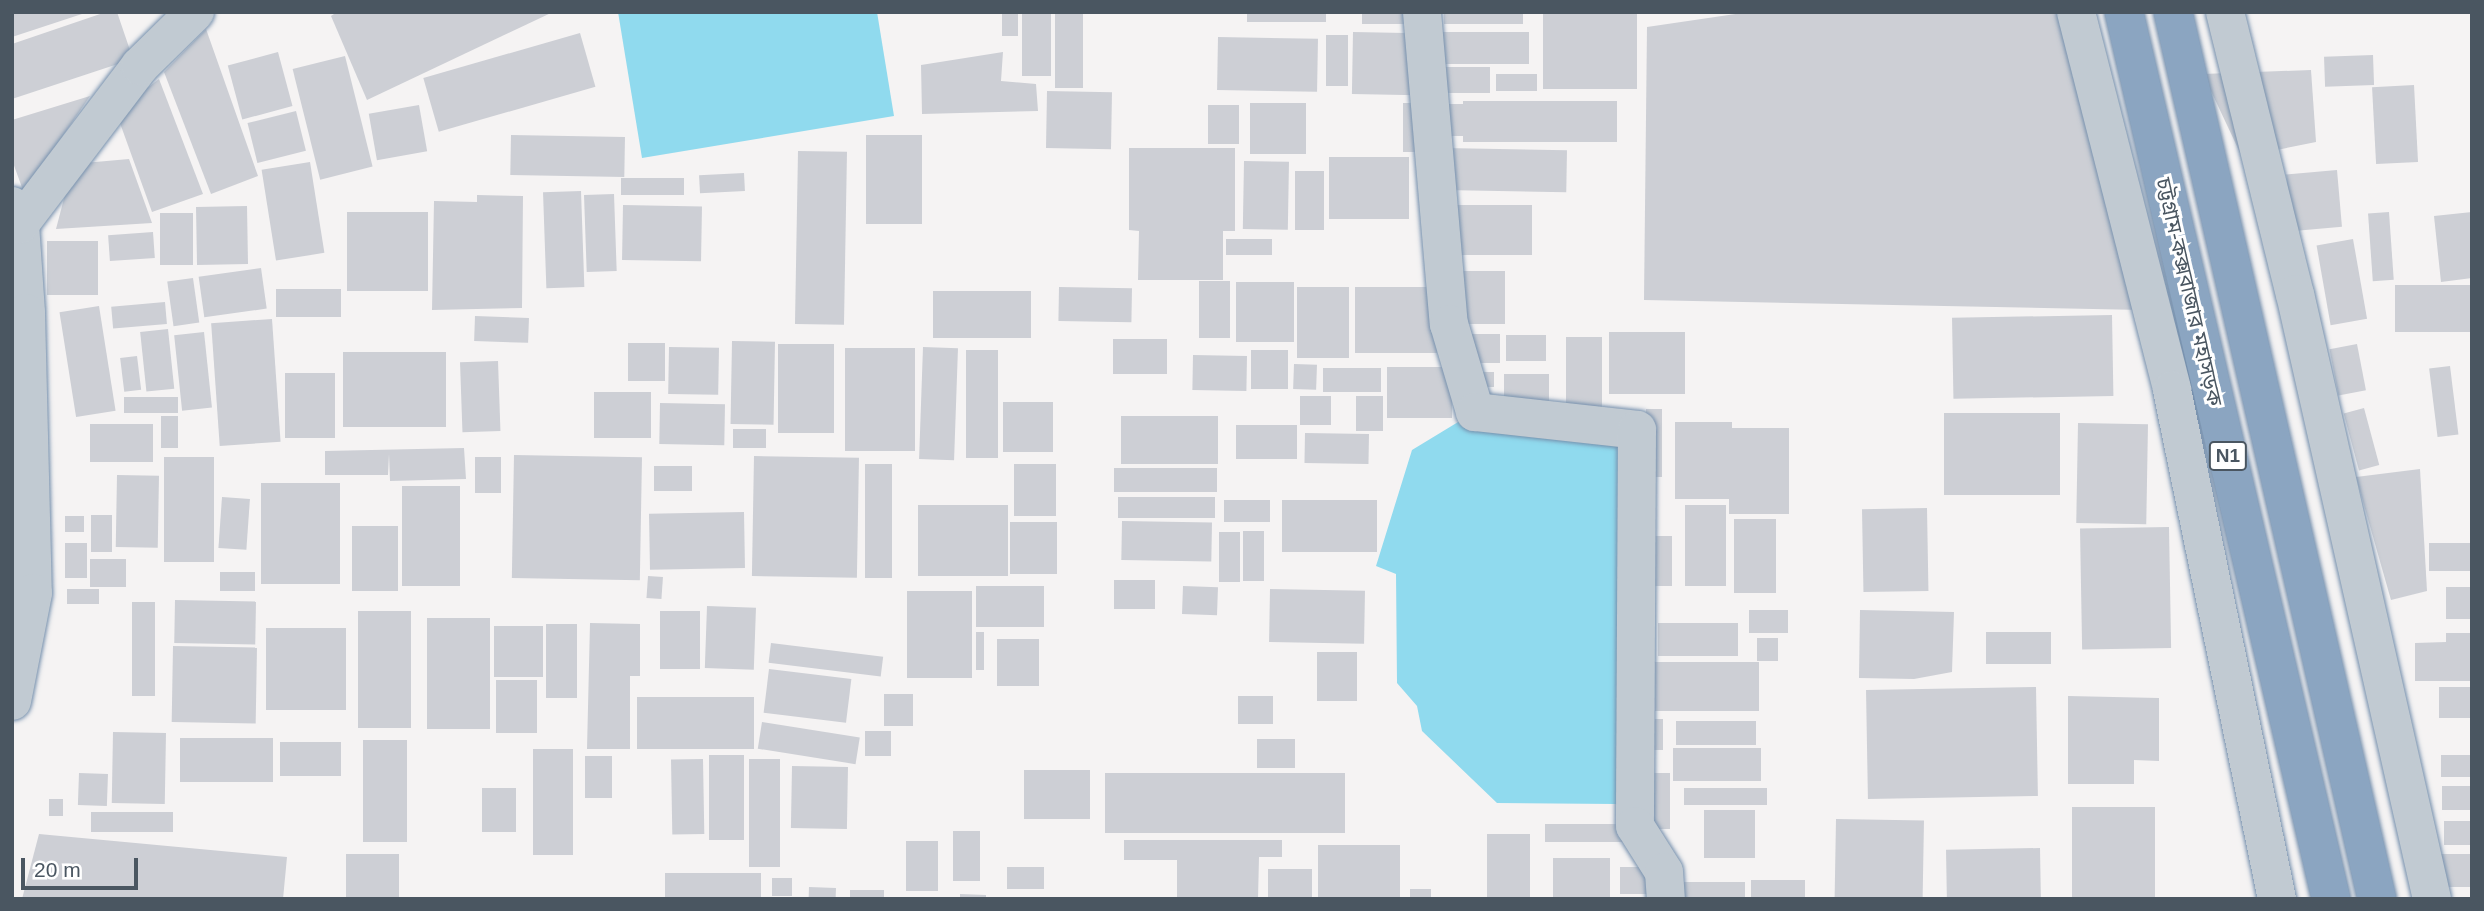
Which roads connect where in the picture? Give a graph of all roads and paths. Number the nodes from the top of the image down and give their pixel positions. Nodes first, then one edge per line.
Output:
1 (195, 12) edge
2 (1422, 12) edge
3 (2076, 12) edge
4 (2124, 12) edge
5 (2173, 12) edge
6 (2225, 12) edge
7 (16, 215) edge
8 (12, 701) edge
9 (1666, 899) edge
10 (2277, 899) edge
11 (2331, 899) edge
12 (2377, 899) edge
13 (2432, 899) edge

1 - 7 street
2 - 9 street
3 - 10 street
4 - 11 highway, চট্টগ্রাম-কক্সবাজার মহাসড়ক / N1
5 - 12 highway, N1
6 - 13 street
7 - 8 street

